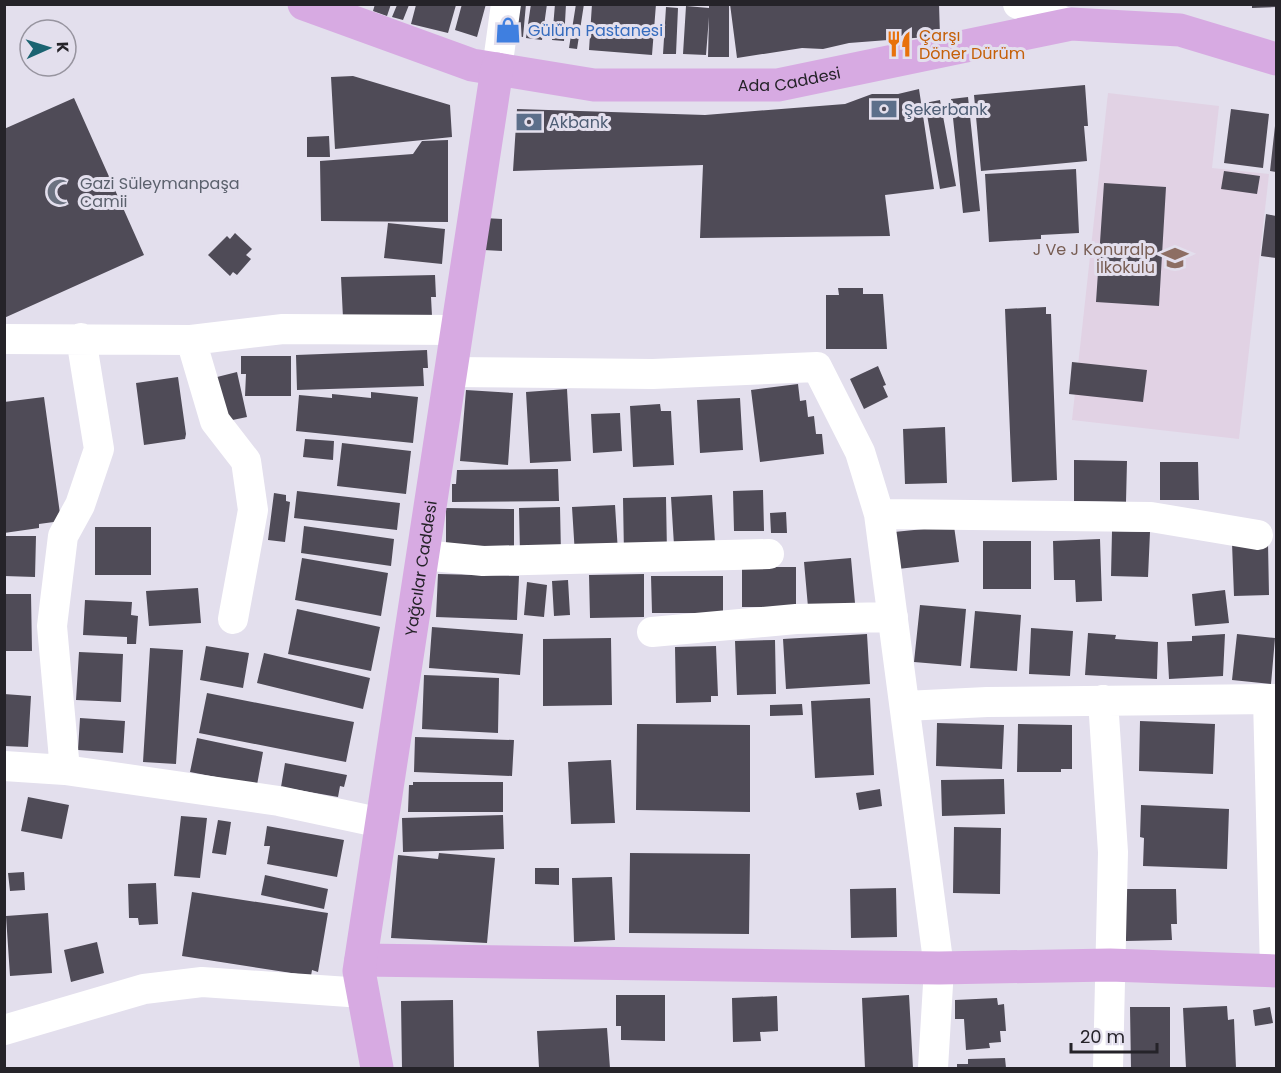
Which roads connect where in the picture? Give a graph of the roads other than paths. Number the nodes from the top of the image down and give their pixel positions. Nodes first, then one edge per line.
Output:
1 (304, 4) edge
2 (506, 4) edge
3 (1018, 4) edge
4 (1176, 17) edge
5 (1071, 24) junction
6 (1276, 59) edge
7 (497, 69) junction
8 (457, 330) junction
9 (81, 338) junction
10 (4, 339) edge
11 (192, 340) junction
12 (451, 372) junction
13 (879, 514) junction
14 (1258, 535) dead end
15 (769, 554) dead end
16 (423, 555) junction
17 (893, 617) junction
18 (233, 619) dead end
19 (652, 632) dead end
20 (1272, 699) edge
21 (1103, 700) junction
22 (905, 706) junction
23 (4, 766) edge
24 (65, 770) junction
25 (382, 823) junction
26 (361, 960) junction
27 (1110, 965) junction
28 (939, 968) junction
29 (1276, 970) edge
30 (363, 993) junction
31 (4, 1030) edge
32 (377, 1068) edge
33 (933, 1068) edge
34 (1108, 1068) edge

1 - 7 main road, Ada Caddesi
2 - 7 street
3 - 5 street
4 - 5 main road, Ada Caddesi
4 - 6 main road, Ada Caddesi
5 - 7 main road, Ada Caddesi
7 - 8 main road, Yağcılar Caddesi
8 - 11 street
8 - 12 main road, Yağcılar Caddesi
9 - 10 street
9 - 11 street
9 - 24 street
11 - 18 street
12 - 13 street
12 - 16 main road, Yağcılar Caddesi
13 - 14 street
13 - 17 street
15 - 16 street
16 - 25 main road, Yağcılar Caddesi
17 - 19 street
17 - 22 street
20 - 21 street
20 - 29 street
21 - 22 street
21 - 27 street
22 - 28 street
23 - 24 street
24 - 25 street
25 - 26 main road, Yağcılar Caddesi
26 - 28 main road
26 - 30 main road, Yağcılar Caddesi
27 - 28 main road
27 - 29 main road
27 - 34 street
28 - 33 street
30 - 31 street
30 - 32 main road, Yağcılar Caddesi

